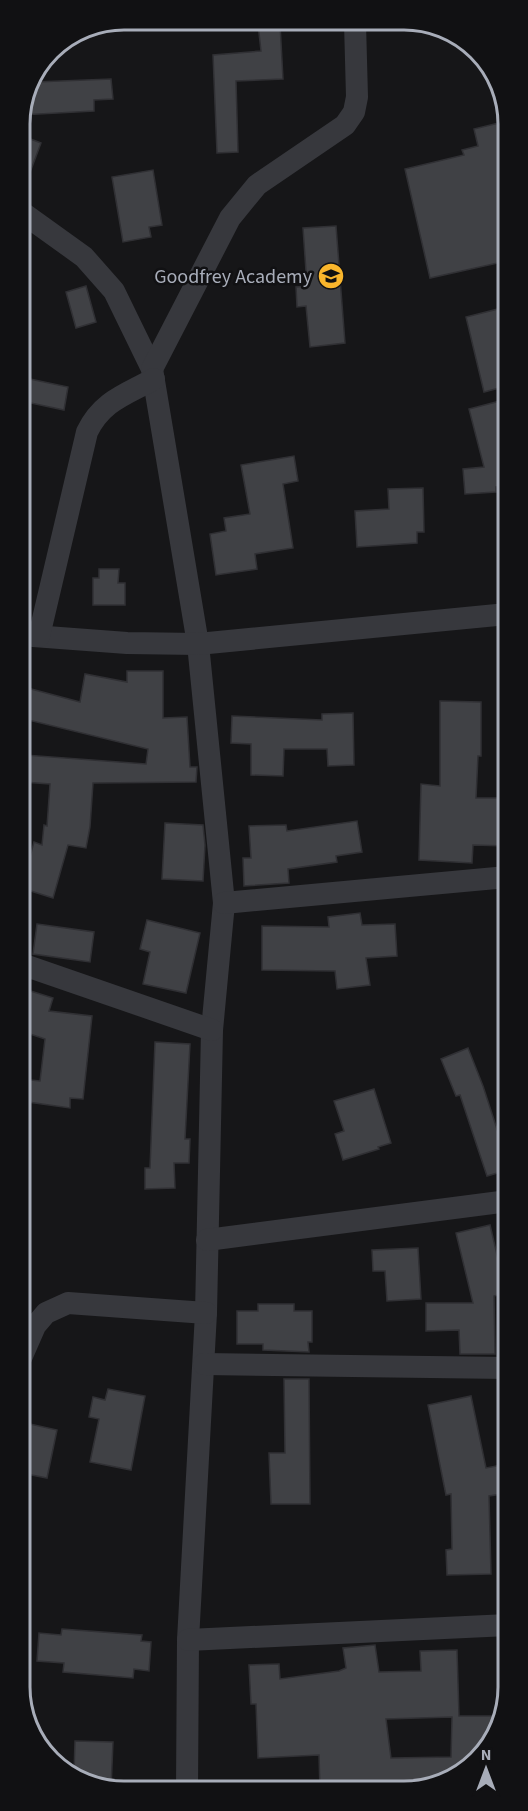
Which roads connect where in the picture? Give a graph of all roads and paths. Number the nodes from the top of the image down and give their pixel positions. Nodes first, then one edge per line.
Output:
1 (355, 30) edge
2 (30, 218) edge
3 (153, 374) junction
4 (498, 615) edge
5 (30, 635) edge
6 (198, 644) junction
7 (498, 878) edge
8 (224, 903) junction
9 (30, 967) edge
10 (212, 1030) junction
11 (498, 1202) edge
12 (207, 1240) junction
13 (206, 1313) junction
14 (30, 1337) edge
15 (204, 1364) junction
16 (498, 1368) edge
17 (498, 1625) edge
18 (188, 1640) junction
19 (187, 1781) edge

1 - 3 street
2 - 3 street
3 - 5 street
3 - 6 street
4 - 6 street
5 - 6 street
6 - 8 street
7 - 8 street
8 - 10 street
9 - 10 street
10 - 12 street
11 - 12 street
12 - 13 street
13 - 14 street
13 - 15 street
15 - 16 street
15 - 18 street
17 - 18 street
18 - 19 street

